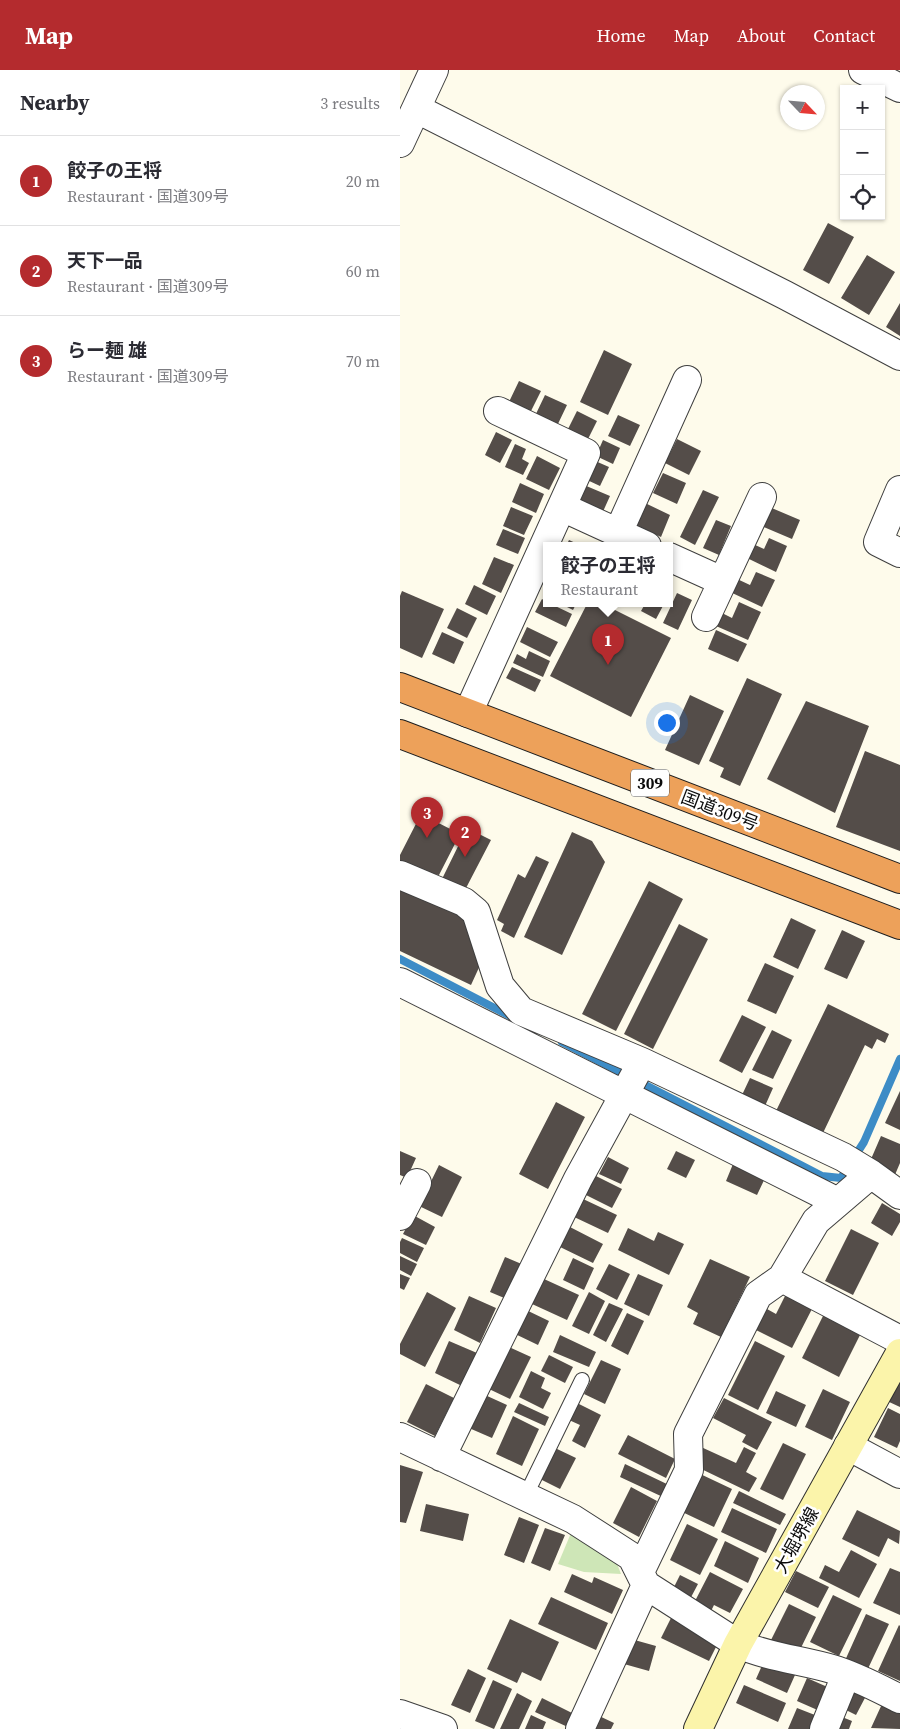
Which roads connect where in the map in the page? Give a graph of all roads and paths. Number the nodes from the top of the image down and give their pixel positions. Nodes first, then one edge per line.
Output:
1 (434, 70) edge
2 (863, 70) edge
3 (900, 88) edge
4 (417, 109) junction
5 (400, 143) edge
6 (900, 356) edge
7 (687, 380) dead end
8 (498, 412) dead end
9 (900, 490) edge
10 (762, 498) dead end
11 (562, 507) junction
12 (618, 533) junction
13 (546, 542) edge
14 (638, 542) edge
15 (543, 549) edge
16 (900, 553) edge
17 (673, 559) edge
18 (722, 581) junction
19 (706, 617) dead end
20 (400, 687) edge
21 (468, 713) junction
22 (400, 734) edge
23 (400, 876) edge
24 (900, 879) edge
25 (900, 925) edge
26 (400, 982) edge
27 (642, 1063) junction
28 (625, 1094) junction
29 (869, 1173) junction
30 (417, 1182) dead end
31 (900, 1196) edge
32 (838, 1202) junction
33 (400, 1216) edge
34 (782, 1278) junction
35 (900, 1340) edge
36 (900, 1353) edge
37 (582, 1380) dead end
38 (400, 1437) edge
39 (848, 1446) junction
40 (441, 1457) junction
41 (900, 1474) edge
42 (525, 1497) junction
43 (643, 1579) junction
44 (738, 1644) junction
45 (846, 1675) junction
46 (900, 1700) edge
47 (400, 1714) edge
48 (443, 1729) edge
49 (580, 1729) edge
50 (698, 1729) edge
51 (824, 1729) edge

1 - 4 street
2 - 3 street
4 - 5 street
4 - 6 street
7 - 12 street
8 - 11 street
9 - 16 street
10 - 18 street
11 - 12 street
11 - 13 street
12 - 14 street
15 - 21 street
17 - 18 street
18 - 19 street
20 - 21 highway, 国道309号 / 309
21 - 24 highway, 国道309号 / 309
22 - 25 highway, 309
23 - 27 street
26 - 28 street
27 - 28 street
27 - 29 street
28 - 32 street
28 - 40 street
29 - 31 street
29 - 32 street
30 - 33 street
32 - 34 street
34 - 35 street
34 - 43 street
36 - 39 main road, 大堀堺線
37 - 42 lane
38 - 40 street
39 - 41 street
39 - 44 main road, 大堀堺線
40 - 42 street
42 - 43 street
43 - 44 street
43 - 49 street
44 - 45 street
44 - 50 main road, 大堀堺線
45 - 46 street
45 - 51 street
47 - 48 street

